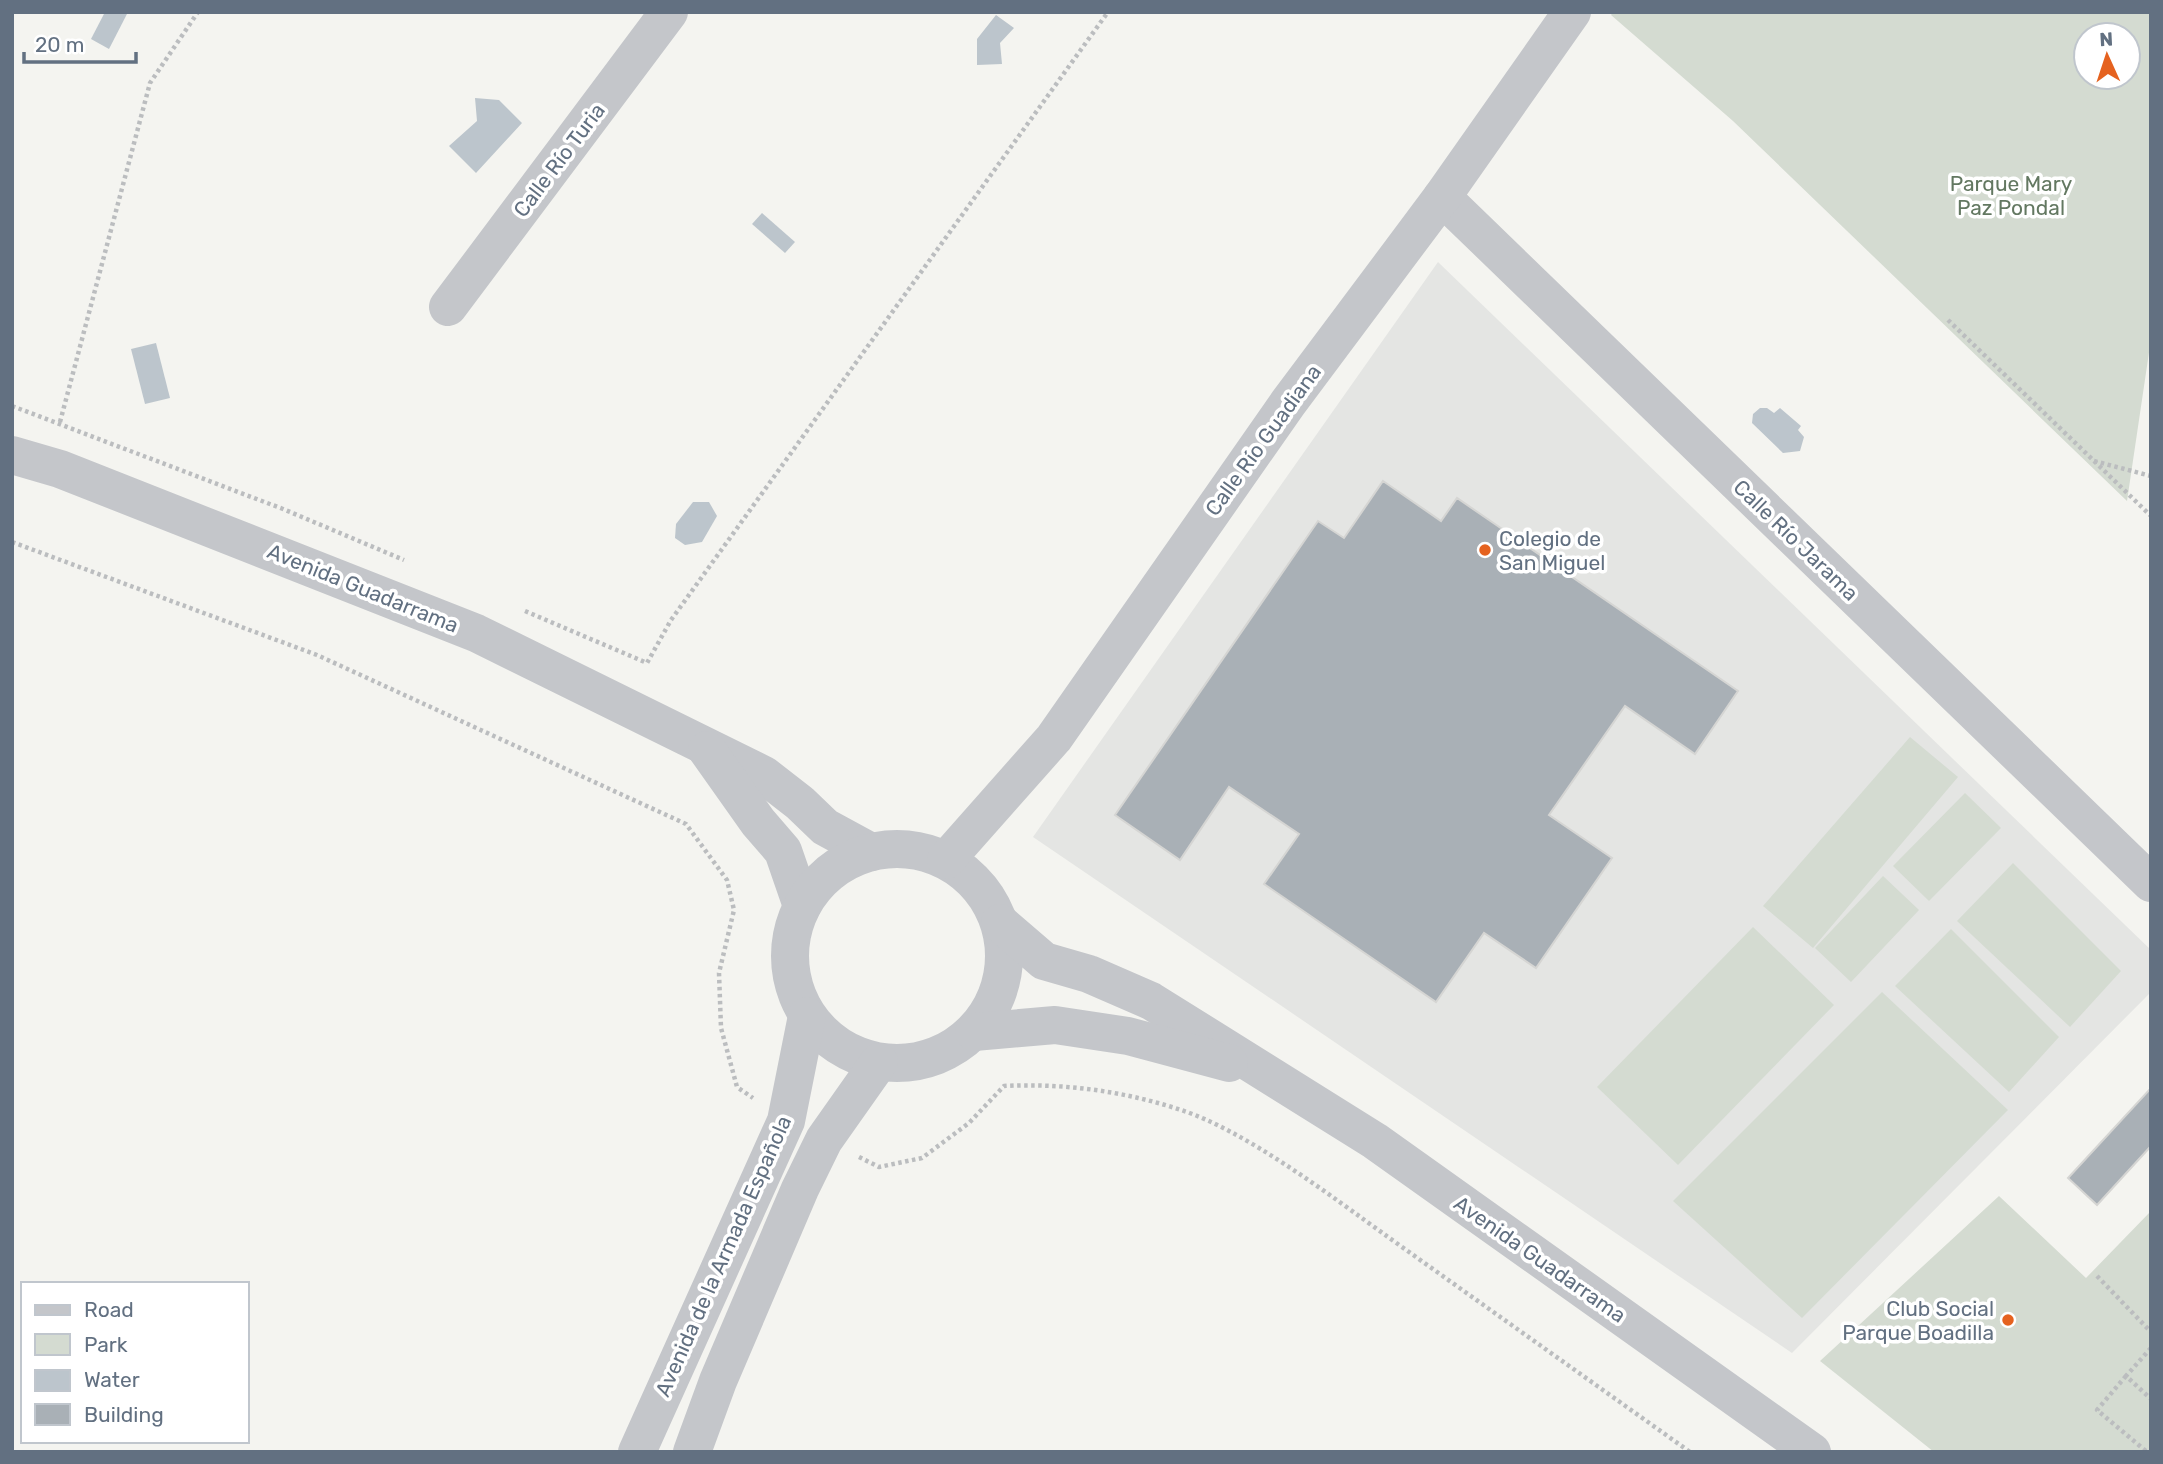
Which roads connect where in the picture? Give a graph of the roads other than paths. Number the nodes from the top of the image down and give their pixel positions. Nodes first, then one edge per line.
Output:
1 (669, 12) edge
2 (1572, 12) edge
3 (1442, 197) junction
4 (448, 307) dead end
5 (12, 455) edge
6 (704, 746) junction
7 (764, 775) junction
8 (758, 821) junction
9 (871, 852) junction
10 (946, 860) junction
11 (2151, 883) edge
12 (802, 906) junction
13 (1000, 923) junction
14 (807, 1016) junction
15 (974, 1032) junction
16 (879, 1062) junction
17 (1265, 1072) junction
18 (637, 1452) edge
19 (692, 1452) edge
20 (1812, 1452) edge

1 - 4 street, Calle Río Turia
2 - 3 street, Calle Río Guadiana
3 - 10 street, Calle Río Guadiana
3 - 11 street, Calle Río Jarama
5 - 6 street, Avenida Guadarrama
6 - 7 street, Avenida Guadarrama
6 - 8 street, Avenida Guadarrama
7 - 8 street
7 - 9 street, Avenida Guadarrama
8 - 12 street, Avenida Guadarrama
9 - 10 street
9 - 12 street
10 - 13 street
12 - 14 street
13 - 15 street
13 - 17 street, Avenida Guadarrama
14 - 16 street
14 - 18 street, Avenida de la Armada Española
15 - 16 street
15 - 17 street, Avenida Guadarrama
16 - 19 street, Avenida de la Armada Española
17 - 20 street, Avenida Guadarrama

